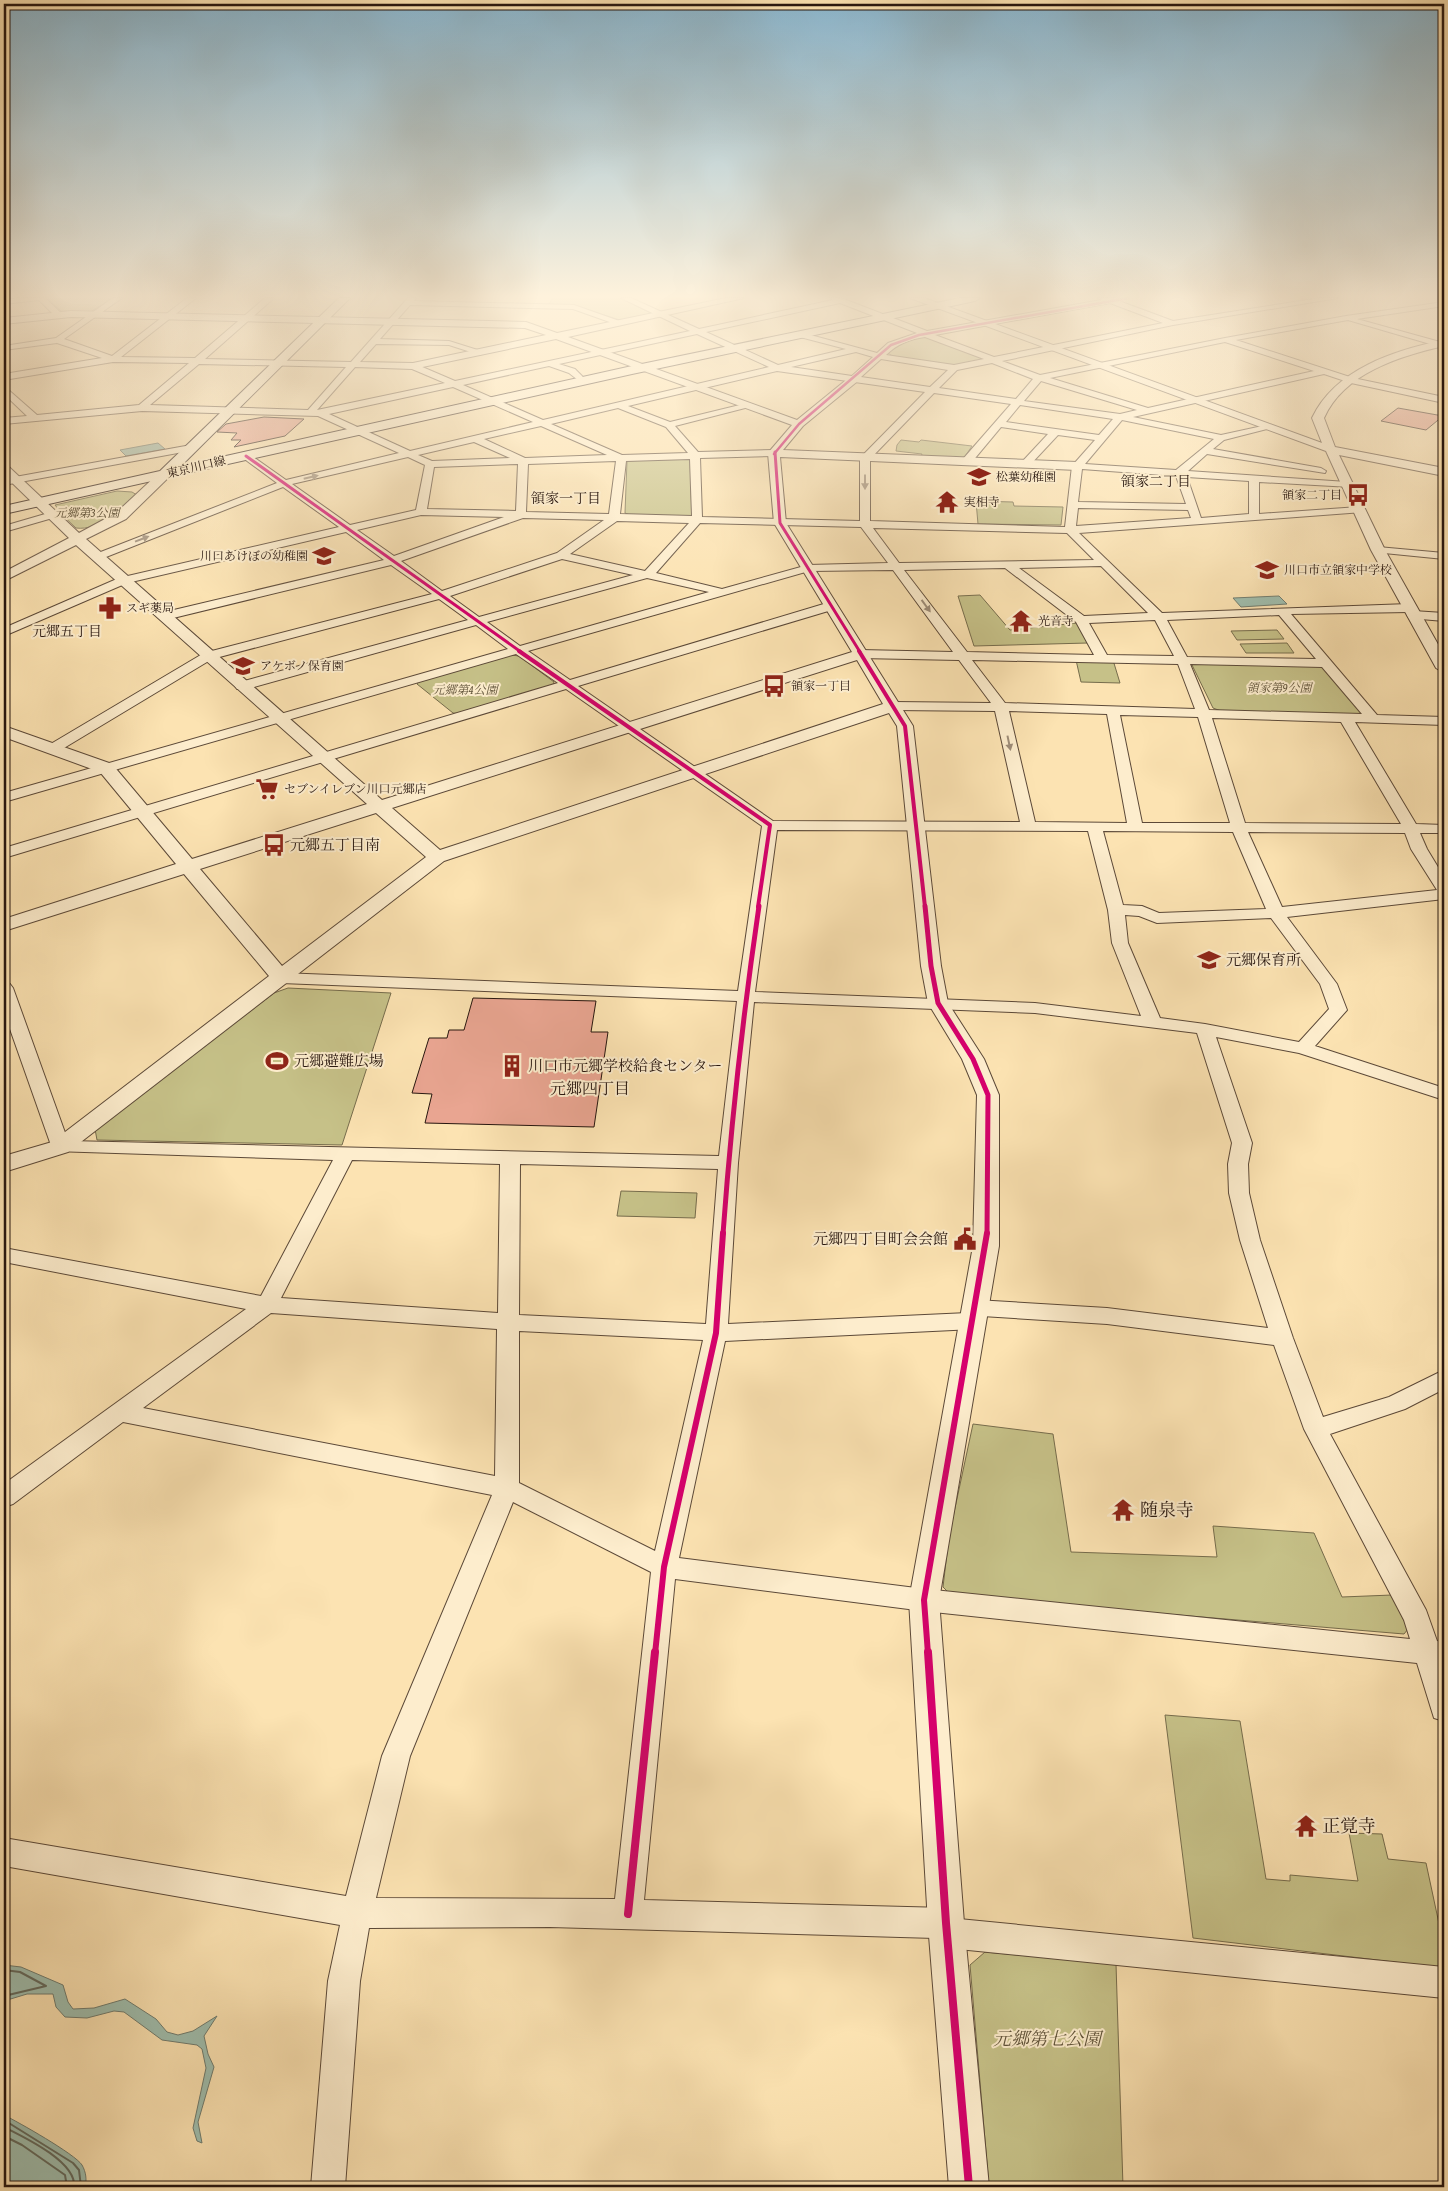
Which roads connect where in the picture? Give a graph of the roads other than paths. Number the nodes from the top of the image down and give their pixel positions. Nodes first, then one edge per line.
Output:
1 (16, 400) edge
2 (151, 400) edge
3 (240, 400) edge
4 (325, 400) edge
5 (375, 400) edge
6 (488, 400) edge
7 (500, 400) edge
8 (637, 400) edge
9 (732, 400) edge
10 (828, 400) edge
11 (921, 400) edge
12 (999, 400) edge
13 (1019, 400) edge
14 (1113, 400) edge
15 (1191, 400) edge
16 (1192, 400) edge
17 (1326, 400) edge
18 (492, 402) junction
19 (1017, 403) junction
20 (618, 405) junction
21 (748, 406) junction
22 (142, 408) junction
23 (230, 410) junction
24 (1146, 410) junction
25 (315, 413) junction
26 (35, 418) junction
27 (1120, 418) junction
28 (4, 421) edge
29 (540, 423) junction
30 (799, 424) junction
31 (998, 424) junction
32 (669, 425) junction
33 (1264, 427) junction
34 (361, 431) junction
35 (1055, 432) junction
36 (474, 438) junction
37 (1101, 438) junction
38 (1221, 438) junction
39 (192, 448) junction
40 (1330, 449) junction
41 (1205, 451) junction
42 (774, 453) junction
43 (408, 454) junction
44 (695, 455) junction
45 (246, 456) junction
46 (621, 458) junction
47 (865, 458) junction
48 (523, 461) junction
49 (966, 461) junction
50 (430, 464) junction
51 (1025, 464) junction
52 (1077, 466) junction
53 (4, 469) edge
54 (1180, 472) junction
55 (1444, 472) edge
56 (1342, 473) junction
57 (164, 475) junction
58 (1254, 477) junction
59 (9, 481) edge
60 (285, 483) junction
61 (1347, 485) junction
62 (38, 503) junction
63 (1072, 505) junction
64 (1190, 507) junction
65 (4, 510) edge
66 (1359, 510) junction
67 (421, 512) junction
68 (52, 515) junction
69 (521, 515) junction
70 (1254, 517) junction
71 (614, 518) junction
72 (697, 520) junction
73 (1197, 521) junction
74 (780, 523) junction
75 (865, 525) junction
76 (350, 528) junction
77 (4, 529) edge
78 (1070, 530) junction
79 (79, 540) junction
80 (1378, 550) junction
81 (561, 555) junction
82 (1444, 556) edge
83 (97, 557) junction
84 (392, 561) junction
85 (1103, 563) junction
86 (1008, 565) junction
87 (898, 567) junction
88 (808, 568) junction
89 (650, 574) junction
90 (4, 577) edge
91 (123, 580) junction
92 (723, 592) junction
93 (441, 595) junction
94 (831, 606) junction
95 (1282, 611) junction
96 (1411, 612) junction
97 (165, 616) junction
98 (1444, 617) edge
99 (1160, 618) junction
100 (1081, 620) junction
101 (478, 621) junction
102 (4, 632) edge
103 (518, 650) junction
104 (860, 654) junction
105 (208, 656) junction
106 (963, 656) junction
107 (1102, 658) junction
108 (1182, 659) junction
109 (1326, 663) junction
110 (1444, 668) edge
111 (568, 685) junction
112 (242, 686) junction
113 (893, 706) junction
114 (1002, 707) junction
115 (1113, 711) junction
116 (1204, 714) junction
117 (281, 717) junction
118 (1346, 718) junction
119 (1373, 719) junction
120 (1444, 721) edge
121 (628, 727) junction
122 (4, 730) edge
123 (54, 748) junction
124 (326, 757) junction
125 (106, 768) junction
126 (694, 773) junction
127 (4, 798) edge
128 (378, 806) junction
129 (141, 812) junction
130 (770, 825) junction
131 (1028, 826) junction
132 (1094, 826) junction
133 (918, 827) junction
134 (1135, 827) junction
135 (1240, 828) junction
136 (1444, 829) edge
137 (1411, 830) junction
138 (4, 853) edge
139 (437, 856) junction
140 (187, 866) junction
141 (1444, 889) edge
142 (1444, 894) edge
143 (1116, 910) junction
144 (1276, 913) junction
145 (4, 925) edge
146 (281, 978) junction
147 (4, 988) edge
148 (746, 995) junction
149 (938, 1003) junction
150 (1152, 1021) junction
151 (1205, 1029) junction
152 (1303, 1048) junction
153 (1444, 1094) edge
154 (60, 1146) junction
155 (346, 1153) junction
156 (510, 1158) junction
157 (728, 1163) junction
158 (4, 1164) edge
159 (4, 1255) edge
160 (267, 1305) junction
161 (975, 1314) junction
162 (507, 1322) junction
163 (716, 1333) junction
164 (1282, 1338) junction
165 (1444, 1379) edge
166 (122, 1413) junction
167 (1316, 1429) junction
168 (506, 1488) junction
169 (4, 1497) edge
170 (664, 1567) junction
171 (924, 1600) junction
172 (1435, 1652) edge
173 (1444, 1709) edge
174 (4, 1852) edge
175 (357, 1913) junction
176 (628, 1914) junction
177 (947, 1928) junction
178 (1444, 1983) edge
179 (328, 2187) edge
180 (969, 2187) edge

1 - 26 street
2 - 22 street
3 - 23 main road
4 - 25 street
5 - 25 street
6 - 18 street
7 - 18 main road, 東京川口線
8 - 20 street
9 - 21 street
10 - 30 street
11 - 47 street
12 - 19 street
13 - 19 street
14 - 24 street
15 - 24 street
16 - 33 street
17 - 40 street
18 - 29 street
18 - 34 main road, 東京川口線
19 - 27 street
19 - 31 street
20 - 29 street
20 - 32 street
21 - 30 street
21 - 32 street
22 - 23 street
22 - 26 street
23 - 25 street
23 - 39 main road
24 - 27 street
25 - 34 street
26 - 28 street
27 - 37 street
27 - 38 street
29 - 36 street
29 - 46 street
30 - 42 street
31 - 35 street
31 - 49 street
32 - 44 street
33 - 38 street
33 - 40 street
34 - 43 street
34 - 45 main road, 東京川口線
35 - 37 street
35 - 51 street
36 - 43 street
36 - 48 street
37 - 52 street
38 - 41 street
39 - 57 main road
39 - 59 street
40 - 55 street
40 - 56 street
41 - 54 street
41 - 56 street
42 - 44 street
42 - 47 street
42 - 74 street
43 - 50 street
60 -> 43 street
44 - 46 street
44 - 72 street
45 - 57 main road, 東京川口線
45 - 60 street
46 - 48 street
46 - 71 street
47 - 49 street
47 -> 75 street
48 - 50 street
48 - 69 street
49 - 51 street
50 - 67 street
51 - 52 street
52 - 54 street
52 - 63 street
53 - 59 street
54 - 58 street
54 - 64 street
56 - 61 street
57 - 62 main road, 東京川口線
57 - 79 street
58 - 61 street
58 - 70 street
59 - 62 street
60 - 76 street
83 -> 60 street
61 - 66 street
62 - 65 main road, 東京川口線
62 - 68 street
63 - 64 street
63 - 78 street
64 - 73 street
66 - 70 street
66 - 80 street
67 - 69 street
67 - 76 street
68 - 77 street
68 - 79 street
69 - 71 street
69 - 84 street
70 - 73 street
71 - 72 street
71 - 81 street
72 - 74 street
72 - 89 street
73 - 78 street
74 - 75 street
74 - 88 street
75 - 78 street
75 - 87 street
76 - 84 street
76 - 91 street
78 - 85 street
79 - 83 street
79 - 90 street
80 - 82 street
80 - 96 street
81 - 89 street
81 - 93 street
83 - 91 street
84 - 93 street
84 - 97 street
85 - 86 street
85 - 99 street
86 - 87 street
86 - 100 street
87 - 88 street
87 -> 106 street
88 - 92 street
88 - 94 street
89 - 92 street
89 - 101 street
91 - 97 street
91 - 102 street
92 - 103 street
93 - 101 street
93 - 105 street
94 - 104 street
94 - 111 street
95 - 96 street
95 - 99 street
95 - 109 street
96 - 98 street
96 - 110 street
97 - 105 street
99 - 100 street
99 - 108 street
100 - 107 street
101 - 103 street
101 - 112 street
103 - 111 street
103 - 117 street
104 - 106 street
104 - 113 street
104 - 121 street
105 - 112 street
105 - 123 street
106 - 107 street
106 - 114 street
107 - 108 street
108 - 109 street
108 - 116 street
109 - 119 street
111 - 121 street
111 - 124 street
112 - 117 street
113 - 114 street
113 - 126 street
113 - 133 street
114 - 115 street
114 -> 131 street
115 - 116 street
115 - 134 street
116 - 118 street
116 - 135 street
117 - 124 street
117 - 125 street
118 - 119 street
118 - 137 street
119 - 120 street
121 - 126 street
121 - 128 street
122 - 123 street
123 - 125 street
124 - 128 street
124 - 129 street
125 - 127 street
125 - 129 street
126 - 130 street
126 - 139 street
128 - 139 street
128 - 140 street
129 - 138 street
129 - 140 street
130 - 133 street
130 - 148 street
131 - 132 street
131 - 133 street
132 - 134 street
132 - 143 street
133 - 149 street
134 - 135 street
135 - 137 street
135 - 144 street
136 - 137 street
137 - 141 street
139 - 146 street
140 - 145 street
140 - 146 street
142 - 144 street
143 - 144 street
143 - 150 street
144 - 152 street
146 - 148 street
146 - 154 street
147 - 154 street
148 - 149 street
148 - 157 street
149 - 150 street
149 - 161 street
150 - 151 street
151 - 152 street
151 - 164 street
152 - 153 street
154 - 155 street
154 - 158 street
155 - 156 street
155 - 160 street
156 - 157 street
156 - 162 street
157 - 163 street
159 - 160 street
160 - 162 street
160 - 166 street
161 - 163 street
161 - 164 street
161 - 171 street
162 - 163 street
162 - 168 street
163 - 170 street
164 - 167 street
165 - 167 street
166 - 168 street
166 - 169 street
167 - 172 street
168 - 170 street
168 - 175 street
170 - 171 street
170 - 176 street
171 - 172 street
171 - 177 street
172 - 173 street
174 - 175 street
175 - 176 street
175 - 179 street
176 - 177 street
177 - 178 street
177 - 180 street

